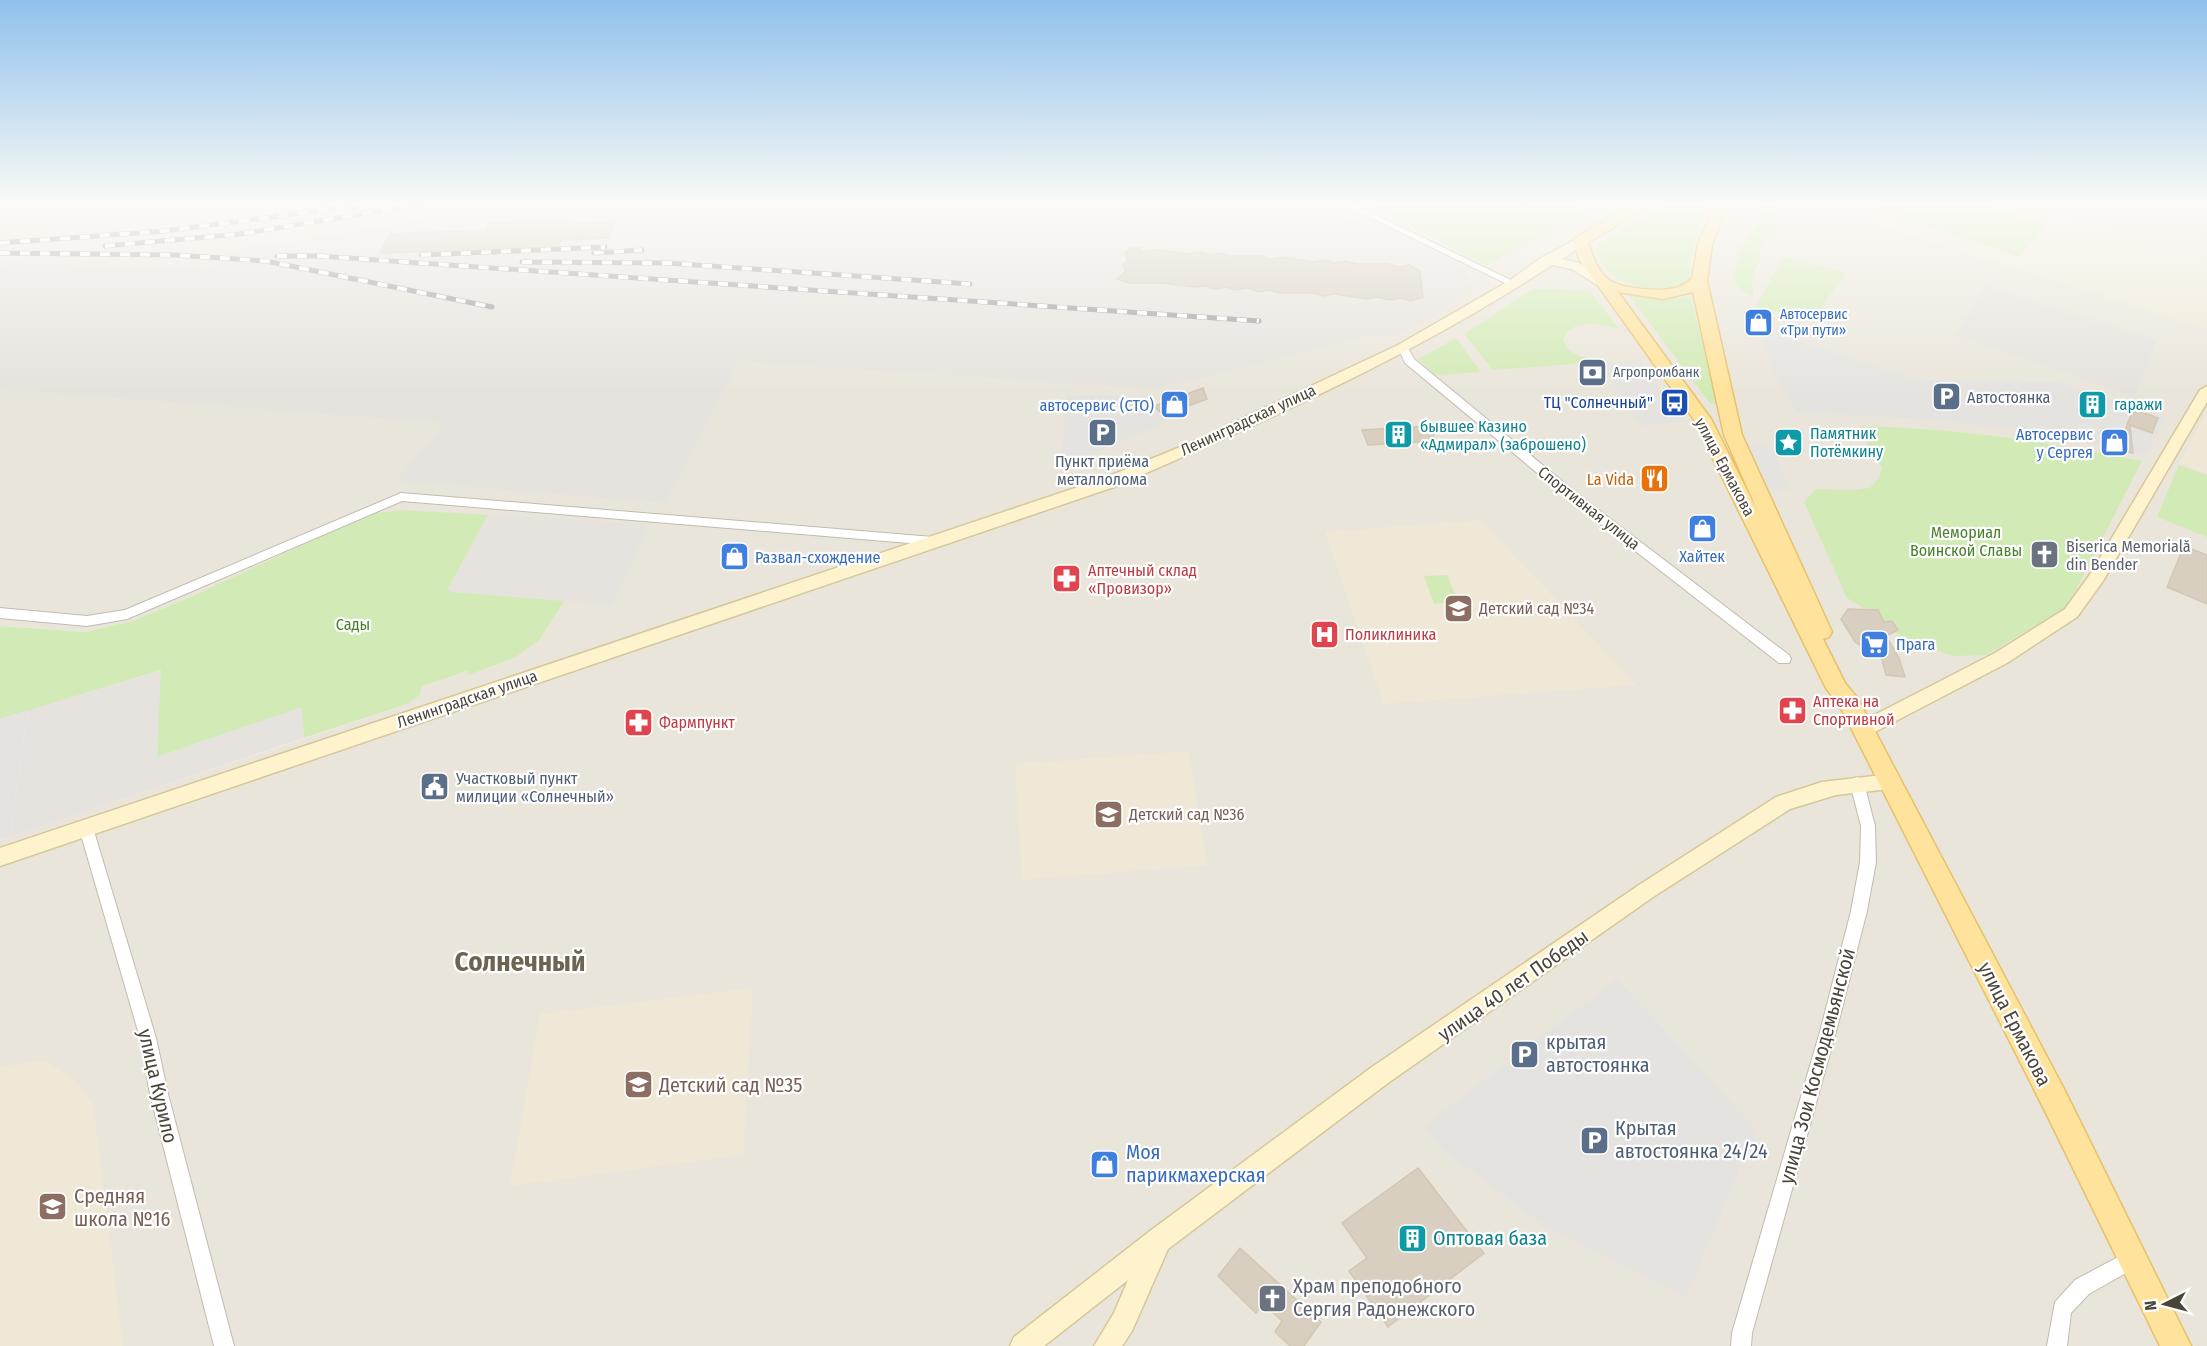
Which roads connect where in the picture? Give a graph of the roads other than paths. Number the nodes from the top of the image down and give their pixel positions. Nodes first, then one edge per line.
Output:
1 (1480, 268) edge
2 (1537, 268) edge
3 (1581, 268) edge
4 (1592, 268) edge
5 (1701, 268) edge
6 (1699, 281) junction
7 (1514, 284) junction
8 (1604, 284) junction
9 (1403, 348) junction
10 (2207, 390) edge
11 (933, 541) junction
12 (0, 612) edge
13 (1784, 659) dead end
14 (1850, 705) junction
15 (1863, 730) junction
16 (1891, 782) junction
17 (1857, 783) junction
18 (86, 828) junction
19 (0, 857) edge
20 (1159, 1240) junction
21 (2133, 1258) junction
22 (224, 1346) edge
23 (1023, 1346) edge
24 (1107, 1346) edge
25 (1741, 1346) edge
26 (2057, 1346) edge
27 (2176, 1346) edge

1 - 7 street
2 - 7 street, Ленинградская улица
3 - 8 street
4 - 8 main road, улица Ермакова
5 - 6 main road, улица Ермакова
6 - 8 main road
6 - 14 main road, улица Ермакова
7 - 9 street, Ленинградская улица
8 - 14 main road, улица Ермакова
9 - 11 street, Ленинградская улица
9 - 13 street, Спортивная улица
10 - 15 street
11 - 12 street, Ленинградская улица
11 - 18 street, Ленинградская улица
14 - 15 main road, улица Ермакова
15 - 16 main road, улица Ермакова
16 - 17 street, улица 40 лет Победы
16 - 21 main road, улица Ермакова
17 - 20 street, улица 40 лет Победы
17 - 25 street, улица Зои Космодемьянской
18 - 19 street, Ленинградская улица
18 - 22 street, улица Курило
20 - 23 street, улица 40 лет Победы
20 - 24 street, улица 40 лет Победы
21 - 26 street
21 - 27 main road, улица Ермакова

